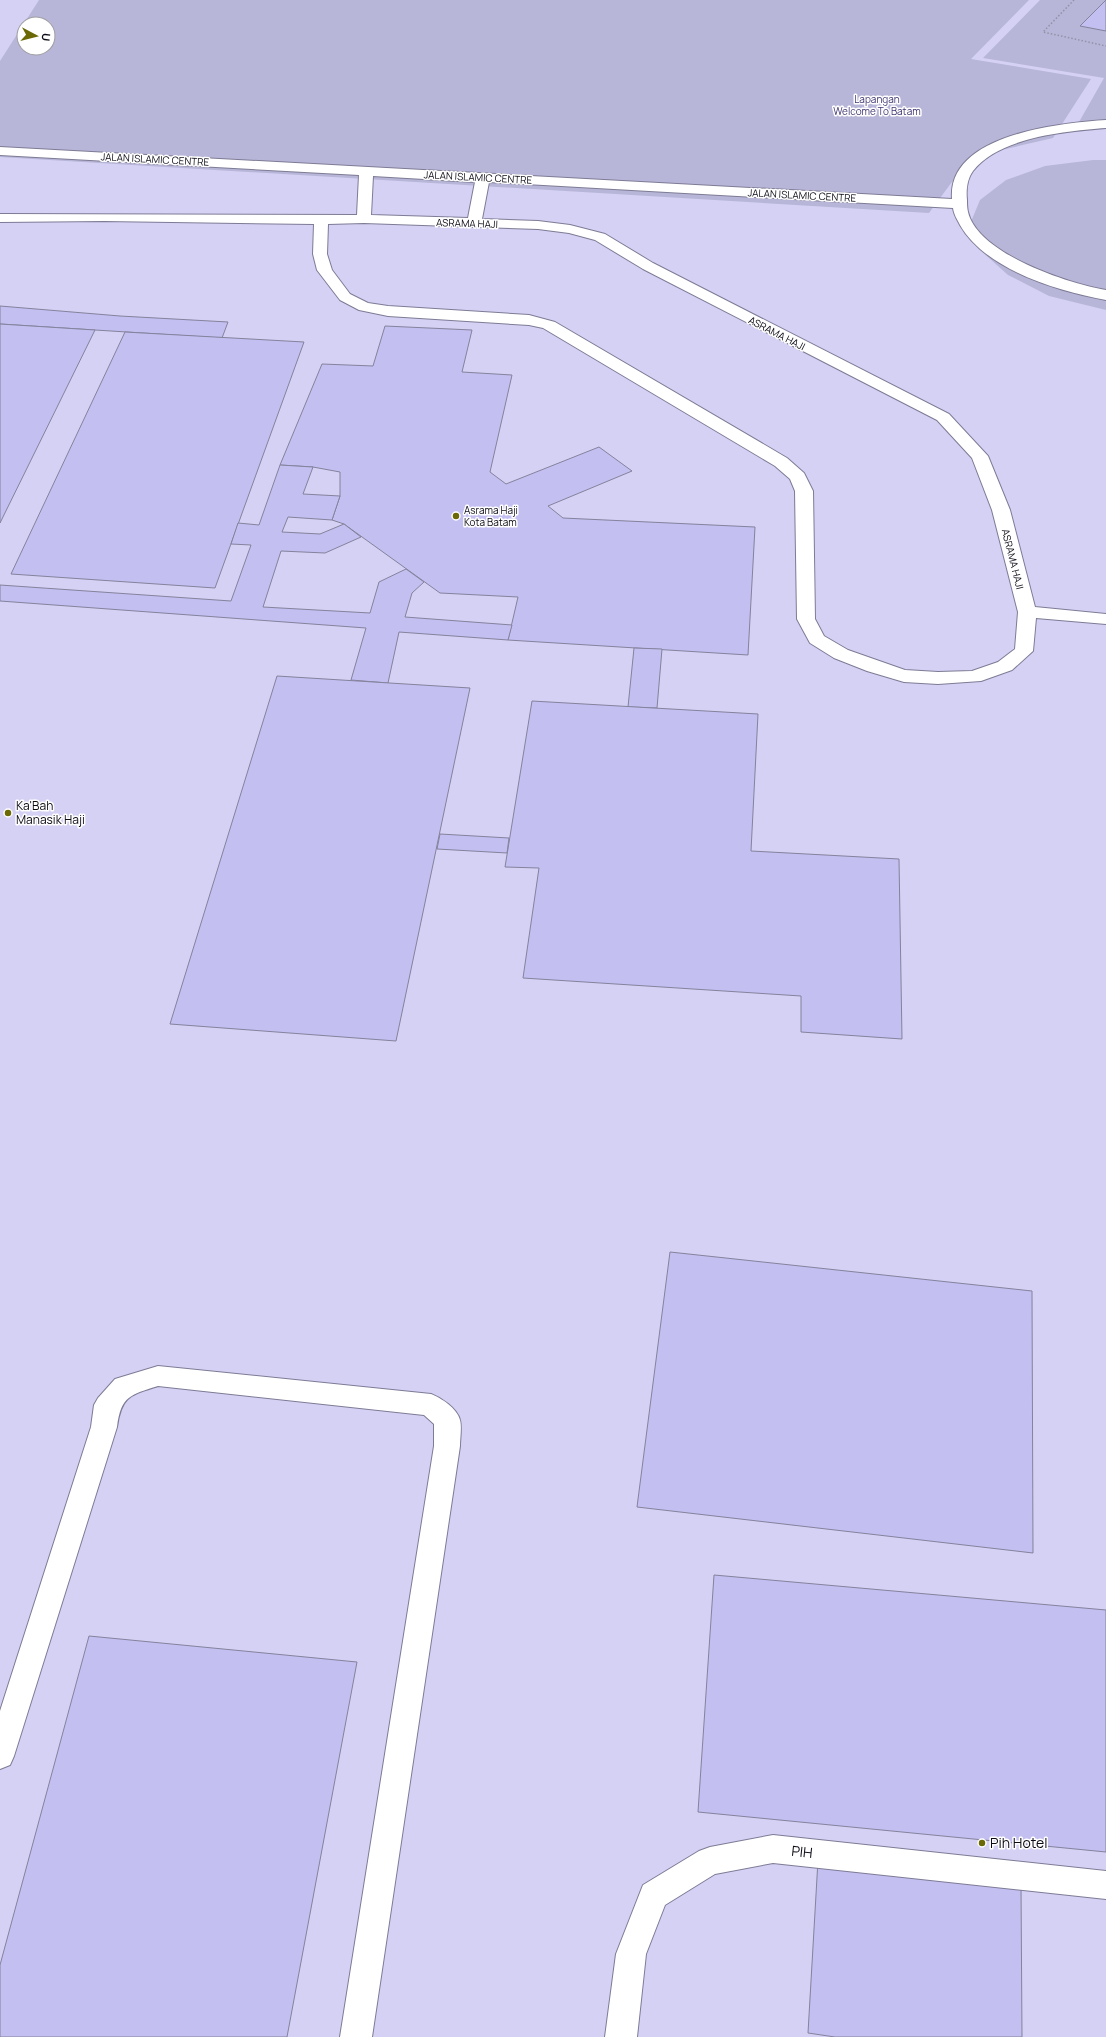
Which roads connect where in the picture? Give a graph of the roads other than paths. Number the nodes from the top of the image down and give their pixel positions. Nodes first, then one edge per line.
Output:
1 (1106, 124) edge
2 (0, 151) edge
3 (366, 171) junction
4 (483, 177) junction
5 (957, 204) junction
6 (0, 218) edge
7 (364, 219) junction
8 (321, 220) junction
9 (474, 224) junction
10 (1106, 295) edge
11 (1027, 612) junction
12 (1106, 619) edge
13 (0, 1756) edge
14 (1106, 1885) edge
15 (356, 2037) edge
16 (621, 2037) edge

1 - 5 street
2 - 3 street, JALAN ISLAMIC CENTRE
3 - 4 street, JALAN ISLAMIC CENTRE
3 - 7 street
4 - 5 street, JALAN ISLAMIC CENTRE
4 - 9 street
5 - 10 street
6 - 8 street, ASRAMA HAJI
7 - 8 street, ASRAMA HAJI
7 - 9 street, ASRAMA HAJI
8 - 11 street, ASRAMA HAJI
9 - 11 street, ASRAMA HAJI
11 - 12 street
13 - 15 street
14 - 16 street, PIH

